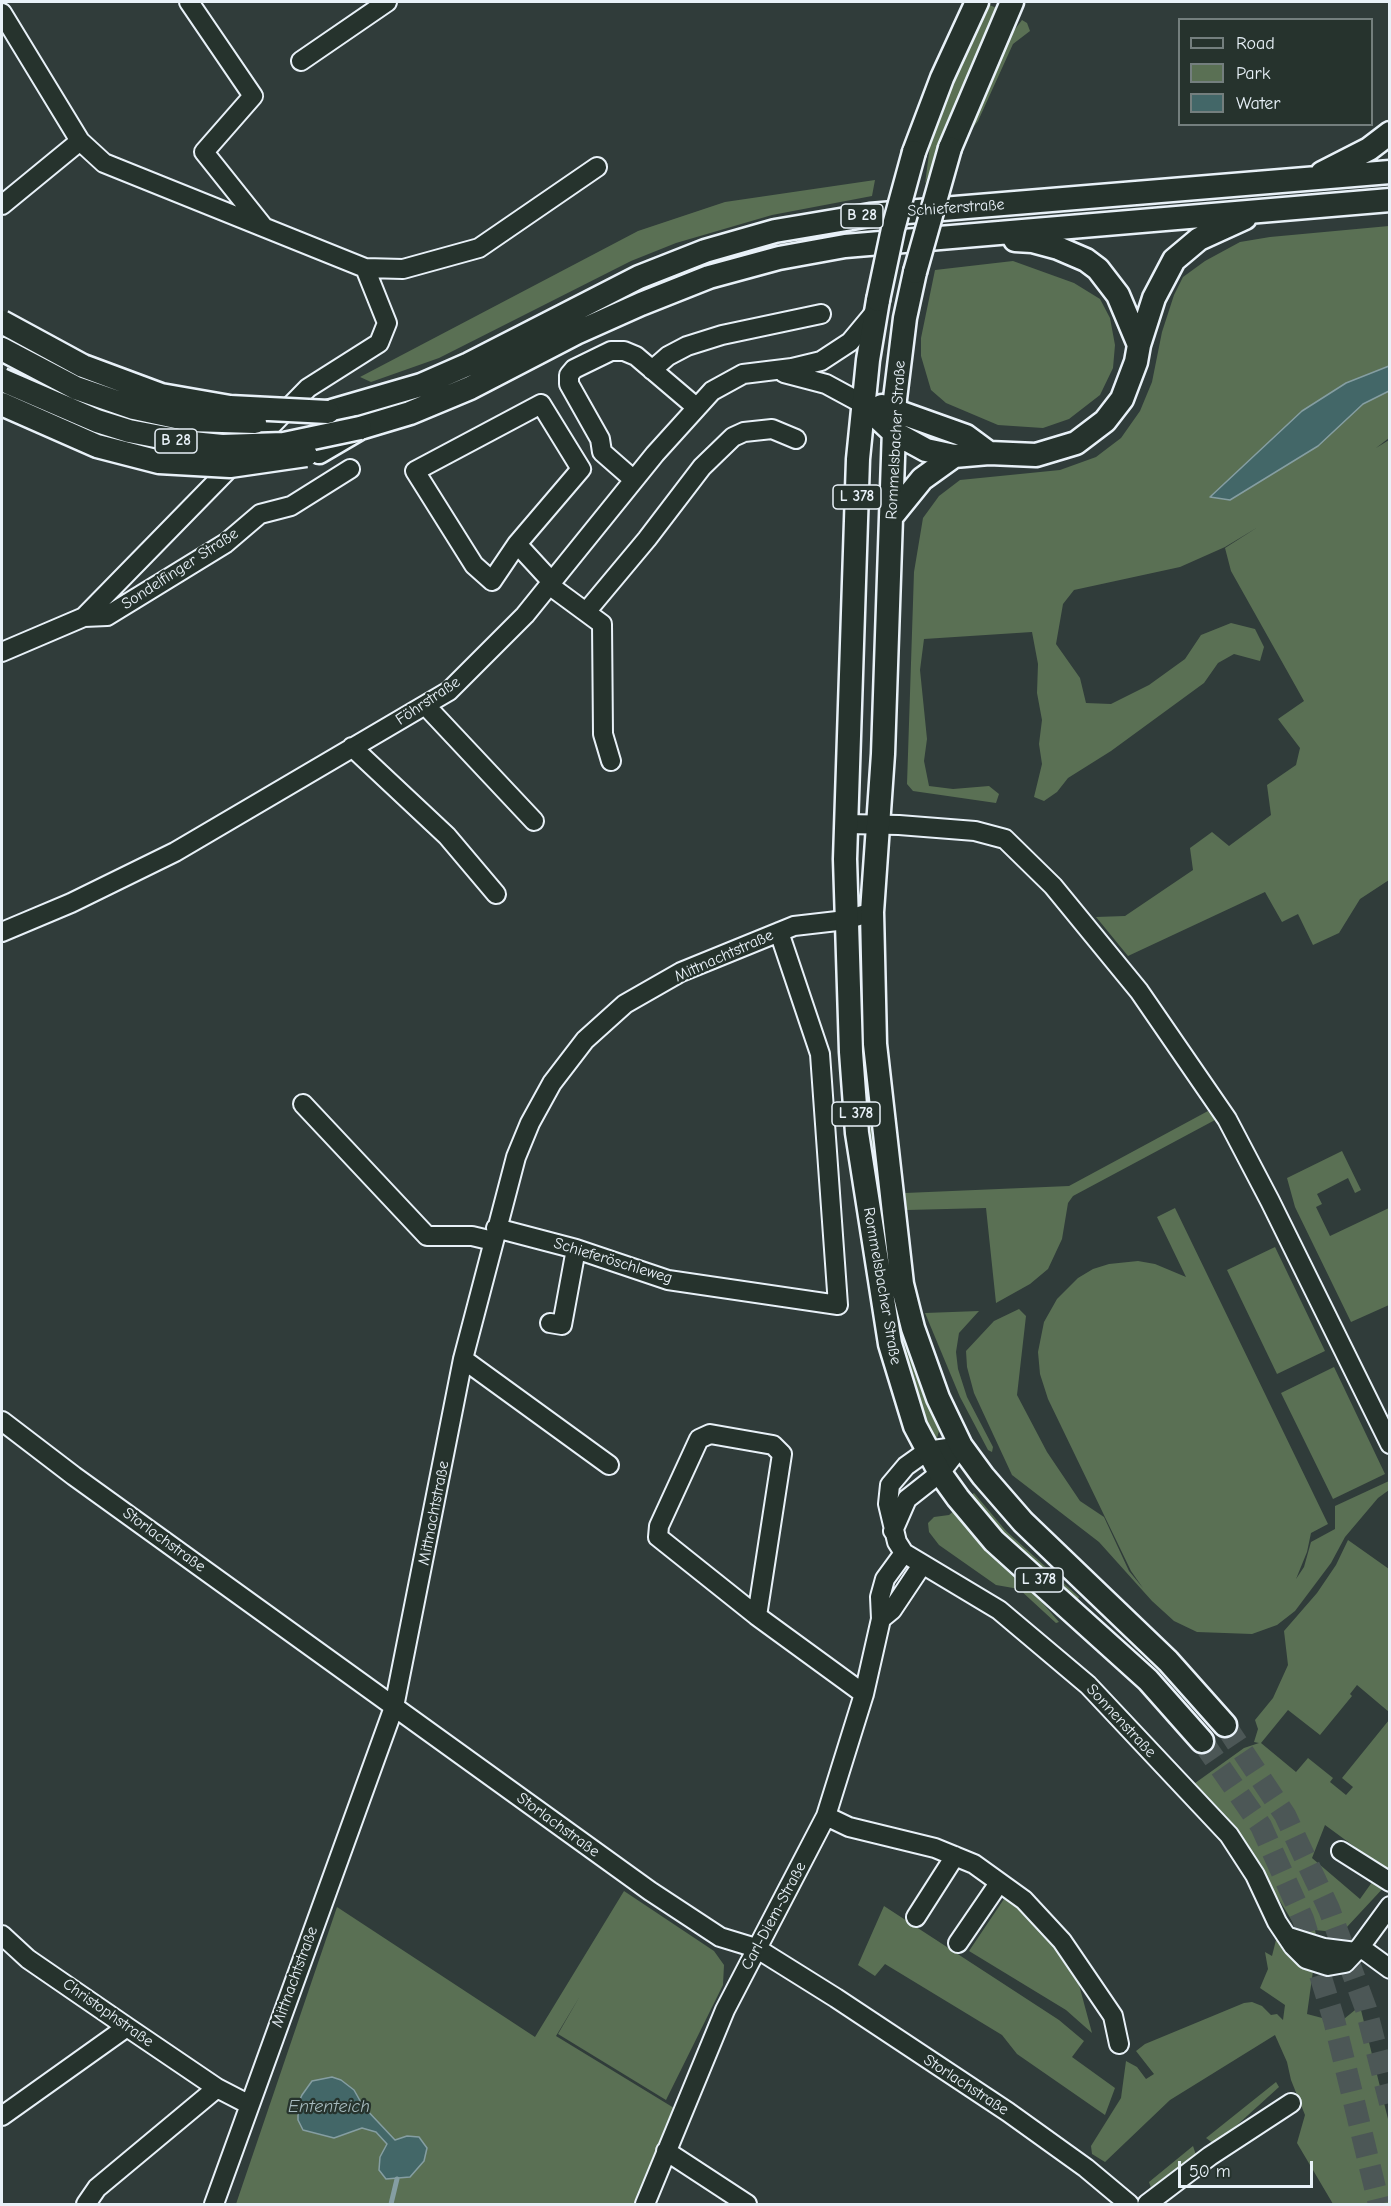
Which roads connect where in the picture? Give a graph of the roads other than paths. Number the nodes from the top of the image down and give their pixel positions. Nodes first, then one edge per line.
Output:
1 (189, 2) edge
2 (387, 2) edge
3 (977, 2) edge
4 (1012, 2) edge
5 (2, 13) edge
6 (301, 61) dead end
7 (1389, 133) edge
8 (80, 141) junction
9 (597, 167) dead end
10 (1389, 172) edge
11 (1309, 180) junction
12 (1389, 200) edge
13 (2, 205) edge
14 (1263, 211) junction
15 (264, 227) junction
16 (951, 236) junction
17 (365, 268) junction
18 (877, 306) junction
19 (820, 314) dead end
20 (2, 322) edge
21 (1138, 345) junction
22 (2, 349) edge
23 (652, 370) junction
24 (772, 371) junction
25 (2, 380) edge
26 (451, 384) junction
27 (2, 404) edge
28 (863, 404) junction
29 (696, 407) junction
30 (895, 409) junction
31 (328, 412) junction
32 (360, 428) junction
33 (893, 432) junction
34 (796, 439) dead end
35 (989, 453) junction
36 (954, 456) junction
37 (350, 469) dead end
38 (634, 480) junction
39 (892, 516) junction
40 (517, 544) junction
41 (550, 583) junction
42 (586, 612) junction
43 (84, 617) junction
44 (2, 652) edge
45 (426, 706) junction
46 (352, 747) junction
47 (611, 761) dead end
48 (534, 821) dead end
49 (846, 824) junction
50 (878, 825) junction
51 (496, 894) dead end
52 (872, 912) junction
53 (846, 920) junction
54 (2, 932) edge
55 (780, 932) junction
56 (303, 1104) dead end
57 (495, 1235) junction
58 (576, 1249) junction
59 (838, 1305) joint
60 (550, 1323) dead end
61 (463, 1359) junction
62 (2, 1420) edge
63 (1389, 1444) edge
64 (961, 1446) junction
65 (927, 1451) junction
66 (609, 1465) dead end
67 (940, 1473) junction
68 (893, 1531) junction
69 (904, 1553) junction
70 (922, 1565) junction
71 (757, 1616) junction
72 (881, 1619) junction
73 (864, 1694) junction
74 (394, 1707) junction
75 (1225, 1725) tunnel mouth
76 (1202, 1741) tunnel mouth
77 (826, 1816) junction
78 (1341, 1851) dead end
79 (955, 1856) junction
80 (999, 1882) junction
81 (1389, 1882) edge
82 (1389, 1906) edge
83 (916, 1917) dead end
84 (2, 1935) edge
85 (958, 1944) dead end
86 (756, 1948) junction
87 (1358, 1949) junction
88 (1389, 1969) edge
89 (127, 2027) junction
90 (1119, 2044) dead end
91 (217, 2088) junction
92 (1291, 2103) dead end
93 (248, 2104) junction
94 (2, 2116) edge
95 (666, 2151) junction
96 (86, 2205) edge
97 (214, 2205) edge
98 (645, 2205) edge
99 (747, 2205) edge
100 (1129, 2205) edge
101 (1147, 2205) edge

1 - 15 street
2 - 6 street
3 - 18 main road, Rommelsbacher Straße / L 378, bridge
4 - 30 main road, Rommelsbacher Straße / L 378, bridge
5 - 8 street
7 - 11 main road
8 - 13 street
8 - 15 street
9 - 17 street
10 - 11 main road, Schieferstraße / B 28
11 - 26 main road, Schieferstraße / B 28
12 - 14 main road, Schieferstraße / B 28
14 - 16 main road, Schieferstraße / B 28
14 - 21 main road
15 - 17 street
16 - 21 main road
16 - 26 main road, Schieferstraße / B 28
17 - 43 street
18 - 24 street, Föhrstraße
18 - 28 main road, Rommelsbacher Straße / L 378
19 - 23 street
20 - 31 main road, bridge
21 - 35 main road
22 - 31 main road, B 28, bridge
23 - 29 street
23 - 38 street
24 - 28 street, Föhrstraße
24 - 29 street, Föhrstraße
25 - 32 main road, B 28, bridge
26 - 31 main road, B 28
26 - 32 main road, B 28
27 - 32 main road, bridge
28 - 30 main road
28 - 33 main road
28 - 49 main road, Rommelsbacher Straße / L 378
29 - 38 street, Föhrstraße
30 - 33 main road, Rommelsbacher Straße / L 378
30 - 35 main road
33 - 36 main road
33 - 39 main road, Rommelsbacher Straße / L 378
34 - 42 street
35 - 36 main road
36 - 39 main road
37 - 43 street, Sondelfinger Straße
38 - 41 street, Föhrstraße
39 - 50 main road, Rommelsbacher Straße / L 378
40 - 40 street
40 - 41 street
41 - 42 street
41 - 45 street, Föhrstraße
42 - 47 street
43 - 44 street, Sondelfinger Straße
45 - 46 street, Föhrstraße
45 - 48 street
46 - 51 street
46 - 54 street, Föhrstraße
49 - 50 street
49 - 53 main road, Rommelsbacher Straße / L 378
50 - 52 main road, Rommelsbacher Straße / L 378
50 - 63 street
52 - 53 street, Mittnachtstraße
52 - 64 main road, Rommelsbacher Straße / L 378
53 - 55 street, Mittnachtstraße
53 - 65 main road, Rommelsbacher Straße / L 378
55 - 57 street, Mittnachtstraße
55 - 59 street, Mittnachtstraße
56 - 57 street, Schieferöschleweg
57 - 58 street, Schieferöschleweg
57 - 61 street, Mittnachtstraße
58 - 59 street, Schieferöschleweg
58 - 60 street
61 - 66 street
61 - 74 street, Mittnachtstraße
62 - 74 street, Storlachstraße
64 - 65 street
64 - 67 street
64 - 75 main road, Rommelsbacher Straße / L 378
65 - 67 main road, Rommelsbacher Straße / L 378
65 - 68 street
67 - 68 street
67 - 76 main road, Rommelsbacher Straße / L 378
68 - 69 street
69 - 70 street, Sonnenstraße
69 - 72 street, Carl-Diem-Straße
70 - 72 street, Carl-Diem-Straße
70 - 87 street, Sonnenstraße
71 - 71 street
71 - 73 street
72 - 73 street, Carl-Diem-Straße
73 - 77 street, Carl-Diem-Straße
74 - 86 street, Storlachstraße
74 - 93 street, Mittnachtstraße
77 - 79 street
77 - 86 street, Carl-Diem-Straße
78 - 81 street
79 - 80 street
79 - 83 street
80 - 85 street
80 - 90 street
82 - 87 street
84 - 89 street, Christophstraße
86 - 95 street, Carl-Diem-Straße
86 - 100 street, Storlachstraße
87 - 88 street
89 - 91 street, Christophstraße
89 - 94 street
91 - 93 street, Christophstraße
91 - 96 street
92 - 101 street
93 - 97 street, Mittnachtstraße
95 - 98 street, Carl-Diem-Straße
95 - 99 street

